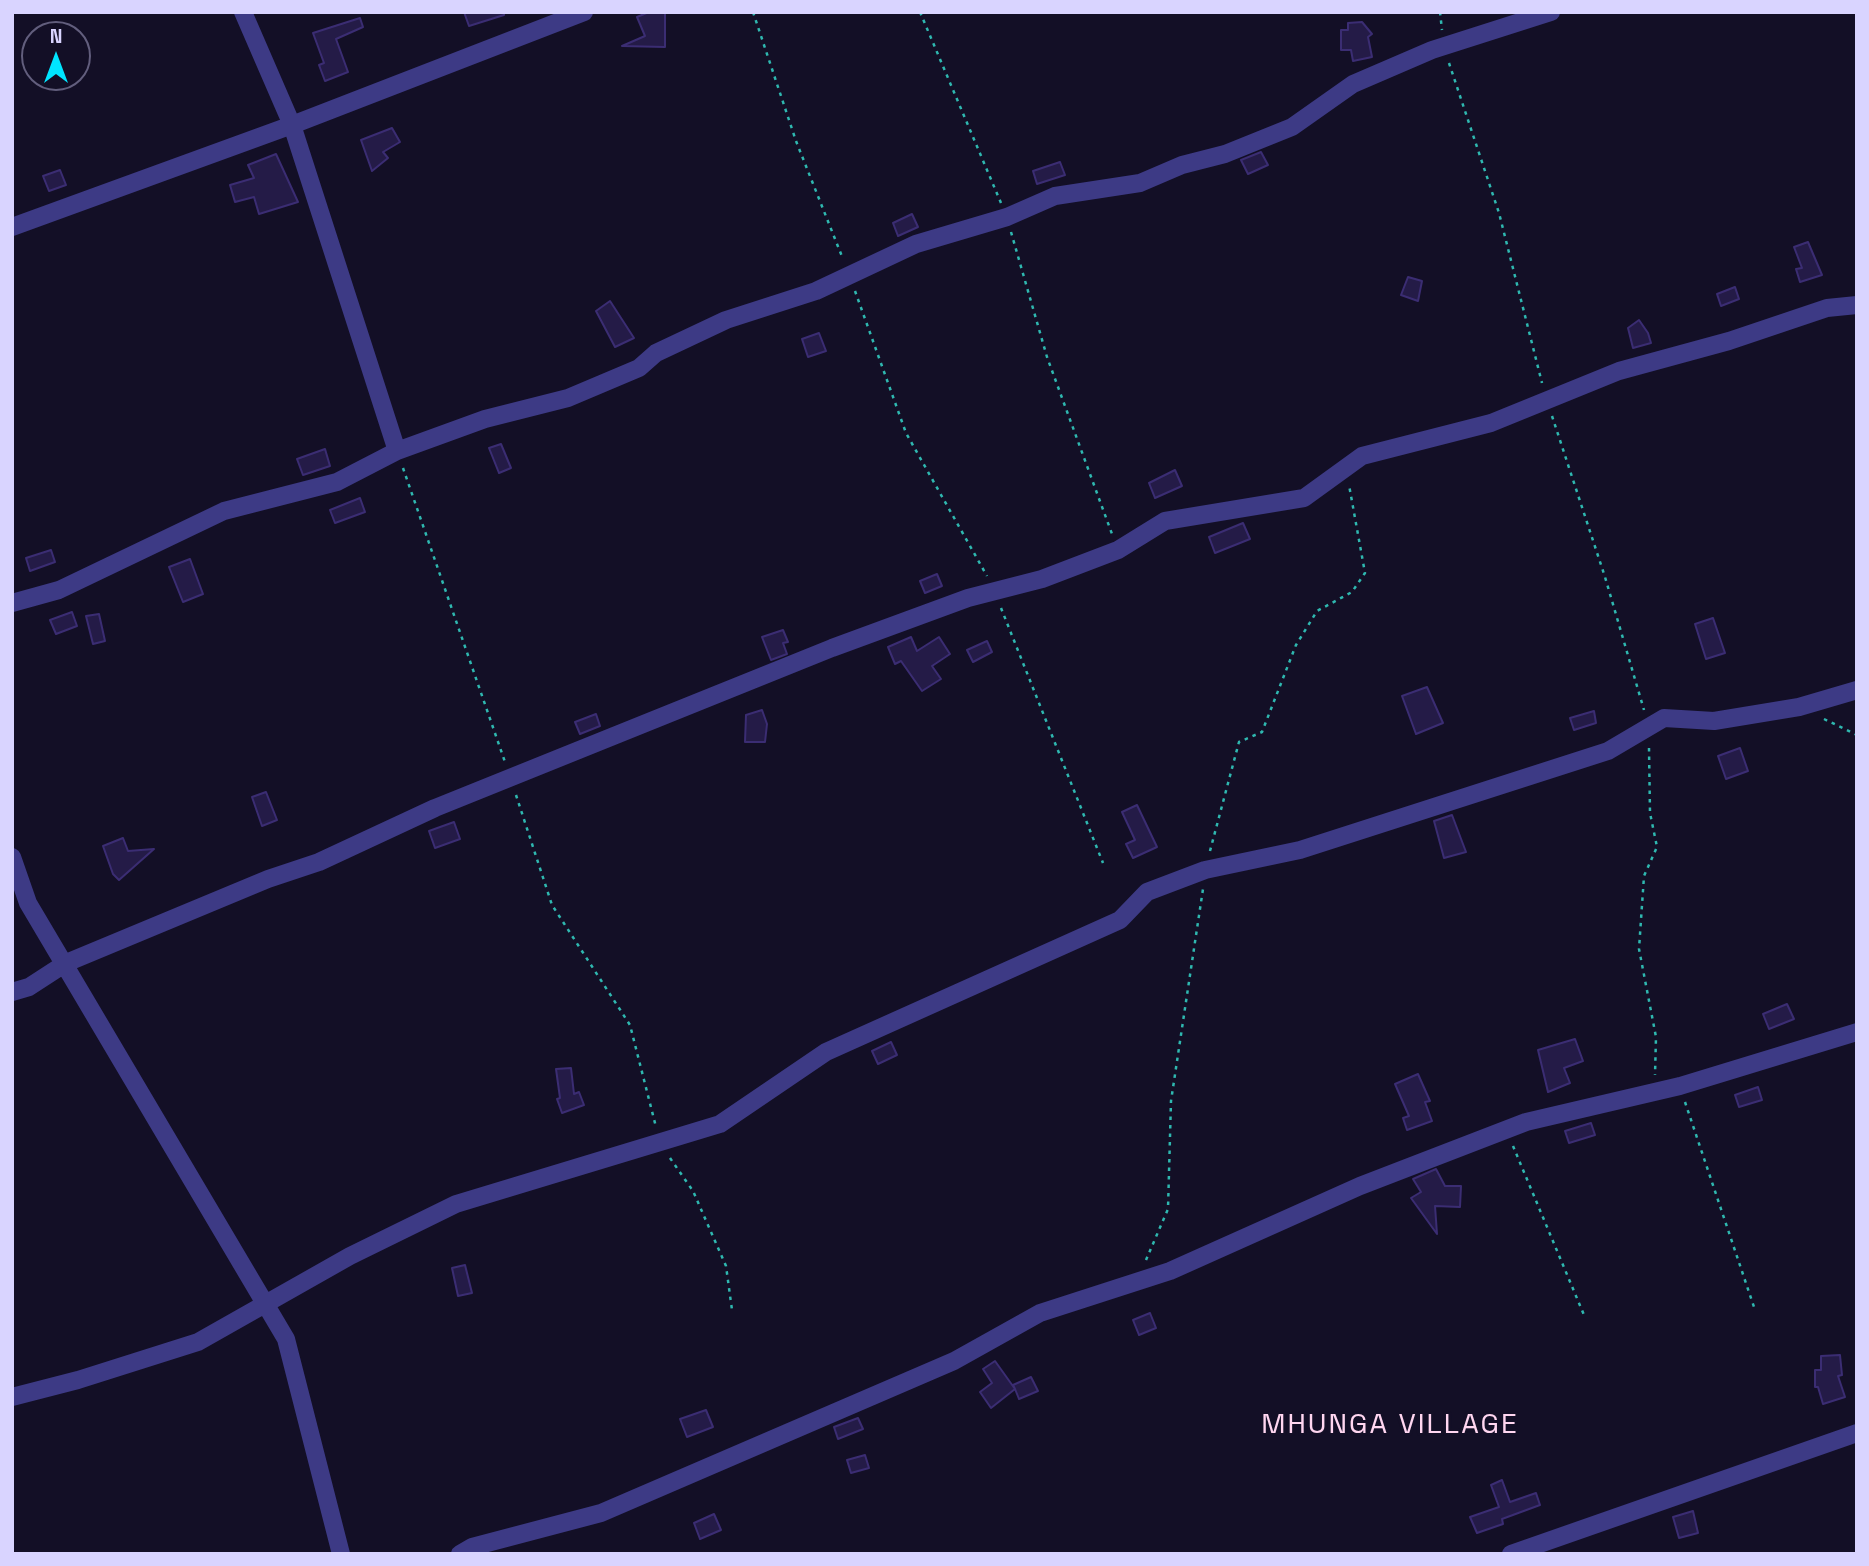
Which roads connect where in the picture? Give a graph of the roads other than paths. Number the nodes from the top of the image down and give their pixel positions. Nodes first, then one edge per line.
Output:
1 (243, 12) edge
2 (584, 12) edge
3 (1551, 12) edge
4 (292, 125) junction
5 (12, 227) edge
6 (1857, 305) edge
7 (397, 451) junction
8 (12, 603) edge
9 (1857, 690) edge
10 (12, 857) edge
11 (66, 963) junction
12 (12, 992) edge
13 (1857, 1032) edge
14 (266, 1304) junction
15 (12, 1396) edge
16 (1857, 1433) edge
17 (341, 1554) edge
18 (460, 1554) edge
19 (1511, 1554) edge

1 - 4 street
2 - 4 street
3 - 7 street
4 - 5 street
4 - 7 street
6 - 11 street
7 - 8 street
9 - 14 street
10 - 11 street
11 - 12 street
11 - 14 street
13 - 18 street
14 - 15 street
14 - 17 street
16 - 19 street

